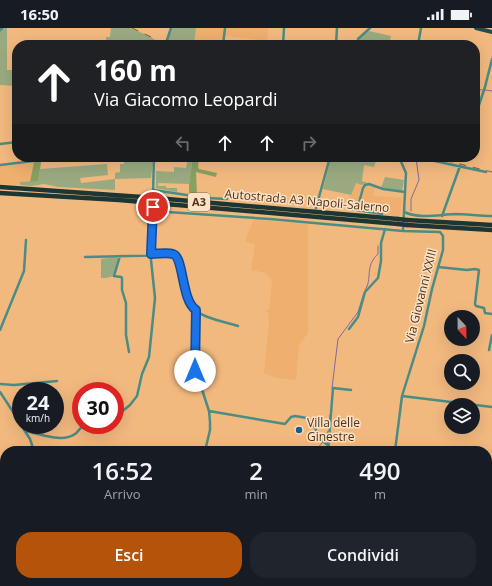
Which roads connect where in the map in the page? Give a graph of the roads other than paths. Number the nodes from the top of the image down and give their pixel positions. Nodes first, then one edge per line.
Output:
1 (171, 28) edge
2 (225, 28) edge
3 (284, 28) edge
4 (337, 28) edge
5 (370, 28) edge
6 (421, 28) edge
7 (476, 28) edge
8 (492, 32) edge
9 (358, 39) dead end
10 (167, 40) edge
11 (224, 40) edge
12 (283, 40) edge
13 (336, 40) edge
14 (419, 40) edge
15 (492, 59) edge
16 (480, 102) edge
17 (12, 143) edge
18 (0, 144) edge
19 (25, 162) edge
20 (154, 162) edge
21 (329, 162) edge
22 (401, 162) edge
23 (440, 162) edge
24 (0, 165) edge
25 (460, 166) junction
26 (486, 172) dead end
27 (0, 187) edge
28 (153, 190) junction
29 (0, 192) edge
30 (405, 192) junction
31 (153, 194) dead end
32 (227, 199) dead end
33 (153, 207) dead end
34 (316, 208) dead end
35 (153, 211) junction
36 (404, 212) junction
37 (382, 214) dead end
38 (442, 216) junction
39 (492, 216) edge
40 (398, 222) junction
41 (407, 222) junction
42 (492, 225) edge
43 (385, 229) junction
44 (492, 230) edge
45 (403, 231) junction
46 (26, 240) dead end
47 (151, 254) junction
48 (120, 256) junction
49 (85, 257) dead end
50 (438, 267) junction
51 (196, 310) junction
52 (492, 314) edge
53 (238, 326) dead end
54 (349, 329) dead end
55 (0, 330) edge
56 (492, 335) edge
57 (490, 350) dead end
58 (129, 352) dead end
59 (57, 381) dead end
60 (0, 384) edge
61 (351, 390) dead end
62 (0, 392) edge
63 (402, 396) junction
64 (492, 407) edge
65 (124, 410) edge
66 (12, 411) edge
67 (209, 411) junction
68 (28, 434) edge
69 (36, 434) edge
70 (76, 434) edge
71 (32, 446) edge
72 (206, 446) edge
73 (329, 446) joint
74 (396, 446) edge
75 (100, 586) edge
76 (112, 586) edge

1 - 10 street
2 - 11 street
3 - 12 street
4 - 13 street
5 - 9 street
6 - 14 street
7 - 8 main road
15 - 16 street
17 - 18 street
19 - 24 street
20 - 28 street
21 - 34 street
22 - 30 street
23 - 25 street
25 - 26 street
25 - 38 street
27 - 40 highway, Autostrada A3 Napoli-Salerno / A3
28 - 31 street
28 - 32 street
29 - 40 highway, Autostrada A3 Napoli-Salerno / A3
30 - 36 street
30 - 37 street
33 - 35 street
35 - 43 street
35 - 47 street
36 - 38 street
36 - 45 street
38 - 39 street
40 - 41 highway, Autostrada A3 Napoli-Salerno / A3, bridge
41 - 42 highway, Autostrada A3 Napoli-Salerno / A3
41 - 44 highway, Autostrada A3 Napoli-Salerno / A3
43 - 45 street
43 - 54 street
45 - 50 street, Via Giovanni XXIII
46 - 55 street
47 - 48 street
47 - 51 street
47 - 65 street
48 - 49 street
48 - 58 street
50 - 52 street
50 - 63 street, Via Giovanni XXIII
51 - 53 street
51 - 67 street
56 - 57 street
59 - 60 street
61 - 73 street
62 - 66 street
63 - 64 street
63 - 74 street, Via Giovanni XXIII
67 - 72 street
67 - 73 street
68 - 71 street
69 - 70 street
75 - 76 street

